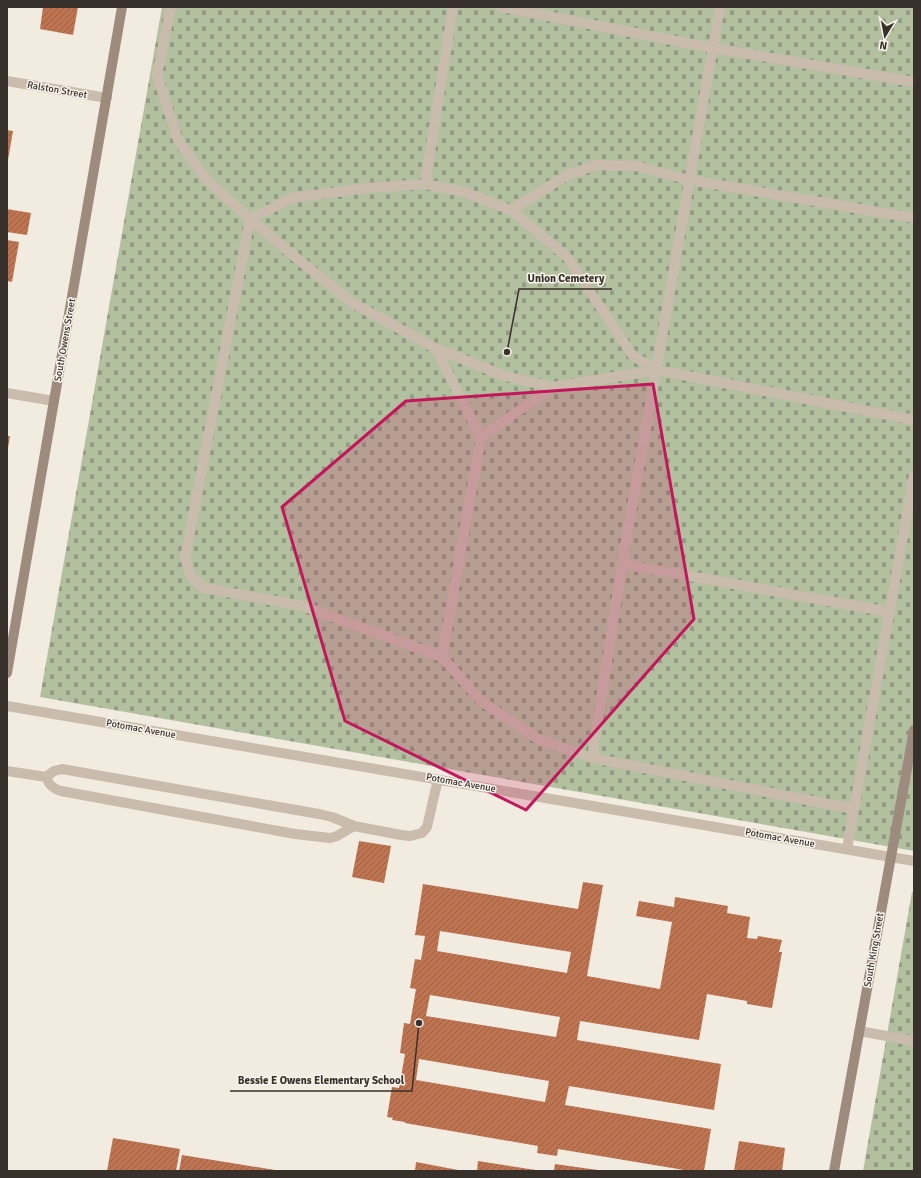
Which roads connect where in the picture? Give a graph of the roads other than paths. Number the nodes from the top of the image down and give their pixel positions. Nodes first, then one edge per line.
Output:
1 (122, 7) edge
2 (171, 7) edge
3 (453, 7) edge
4 (501, 7) edge
5 (720, 7) edge
6 (713, 48) junction
7 (7, 81) edge
8 (914, 82) edge
9 (106, 98) junction
10 (690, 180) junction
11 (425, 184) junction
12 (511, 210) junction
13 (914, 218) edge
14 (250, 219) junction
15 (435, 348) junction
16 (657, 370) junction
17 (553, 387) junction
18 (7, 393) edge
19 (54, 401) junction
20 (914, 420) edge
21 (480, 437) junction
22 (914, 475) edge
23 (622, 564) junction
24 (890, 612) junction
25 (442, 657) junction
26 (7, 673) edge
27 (7, 706) edge
28 (914, 730) edge
29 (592, 758) junction
30 (7, 771) edge
31 (46, 778) junction
32 (438, 779) junction
33 (854, 809) junction
34 (354, 826) junction
35 (846, 849) junction
36 (891, 857) junction
37 (914, 861) edge
38 (859, 1031) junction
39 (914, 1041) edge
40 (834, 1171) edge

1 - 9 street, South Owens Street
2 - 14 street
3 - 11 street
4 - 6 street
5 - 6 street
6 - 8 street
6 - 10 street
7 - 9 street, Ralston Street
9 - 19 street, South Owens Street
10 - 12 street
10 - 13 street
10 - 16 street
11 - 12 street
11 - 14 street
12 - 16 street
14 - 15 street
14 - 25 street
15 - 17 street
15 - 21 street
16 - 17 street
16 - 20 street
16 - 23 street
17 - 21 street
18 - 19 street
19 - 26 street, South Owens Street
21 - 25 street
22 - 24 street
23 - 24 street
23 - 29 street
24 - 33 street
25 - 29 street
27 - 32 street, Potomac Avenue
28 - 36 street, South King Street
29 - 33 street
30 - 31 street
31 - 34 street
31 - 34 street
32 - 34 street
32 - 35 street, Potomac Avenue
33 - 35 street
35 - 36 street, Potomac Avenue
36 - 37 street, Potomac Avenue
36 - 38 street, South King Street
38 - 39 street
38 - 40 street, South King Street

